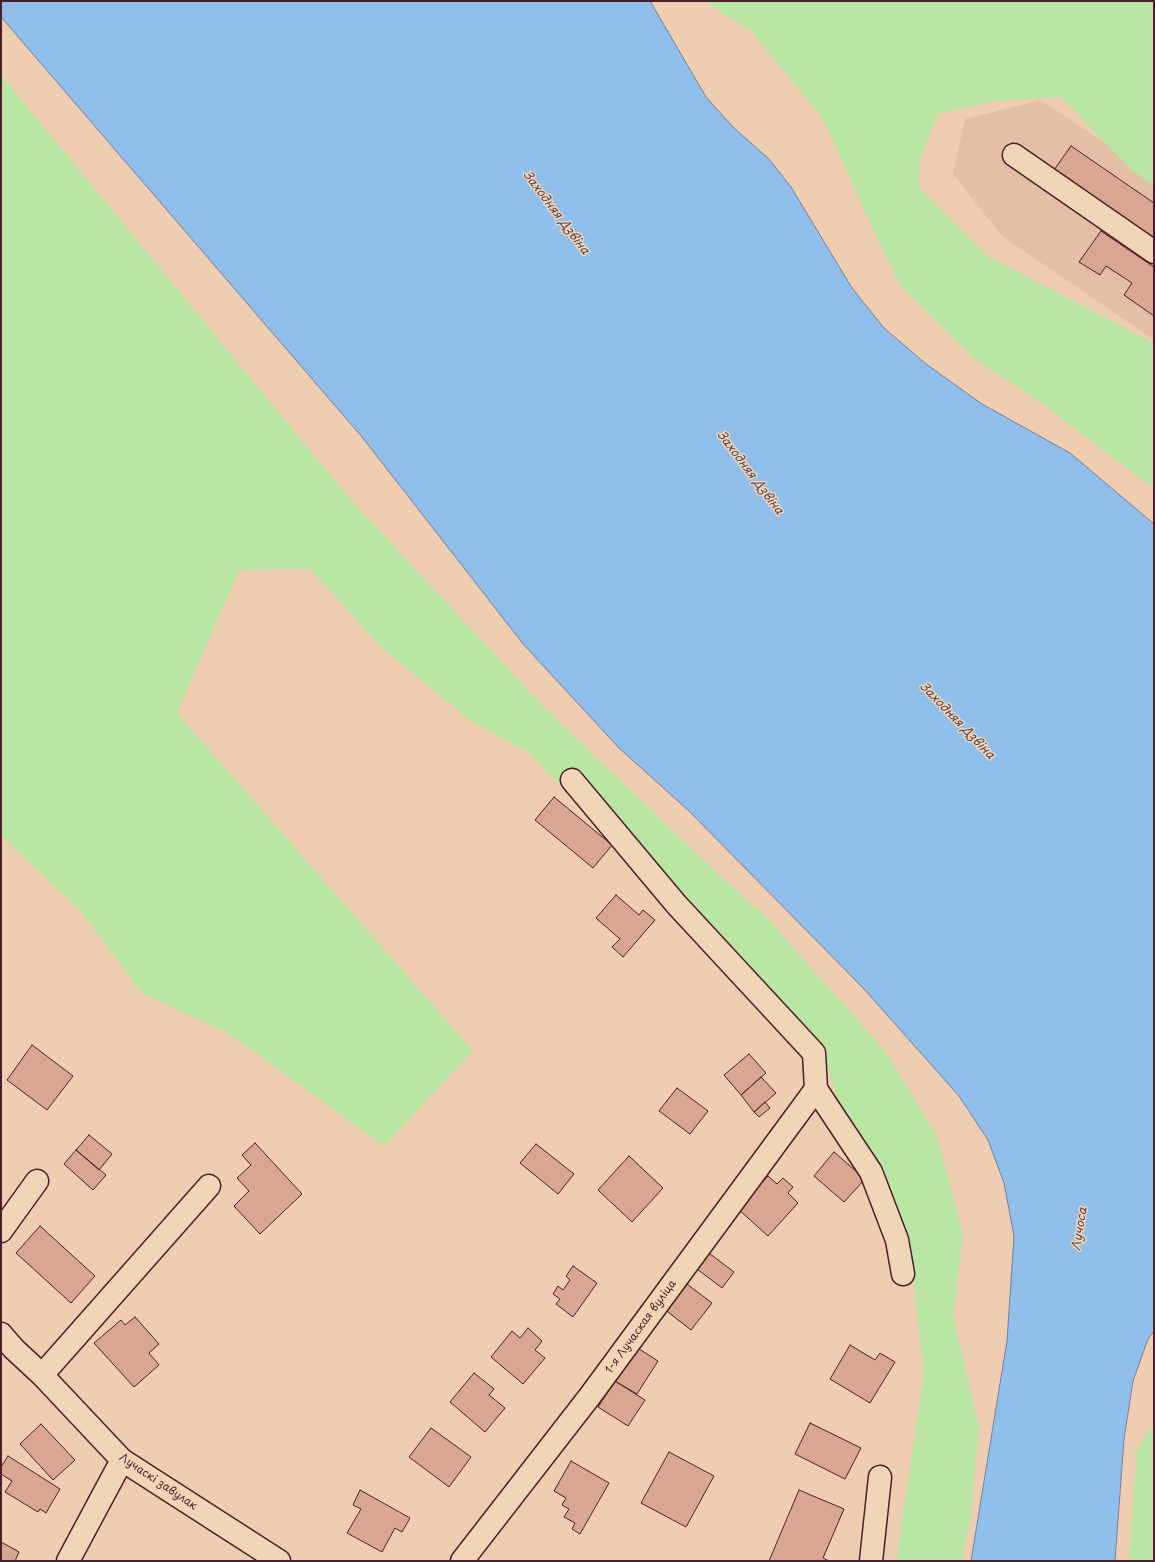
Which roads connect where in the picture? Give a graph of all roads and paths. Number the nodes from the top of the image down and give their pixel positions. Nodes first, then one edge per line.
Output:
1 (1014, 155) dead end
2 (1154, 252) edge
3 (572, 780) dead end
4 (816, 1089) junction
5 (37, 1181) dead end
6 (209, 1186) dead end
7 (1, 1230) edge
8 (903, 1274) dead end
9 (1, 1334) edge
10 (42, 1375) junction
11 (122, 1460) junction
12 (880, 1477) dead end
13 (68, 1561) edge
14 (279, 1561) edge
15 (462, 1561) edge
16 (871, 1561) edge

1 - 2 street
3 - 4 street
4 - 8 street
4 - 15 street, 1-я Лучаская вуліца
5 - 7 street
6 - 10 street
9 - 10 street, Лучаскі завулак
10 - 11 street, Лучаскі завулак
11 - 13 street
11 - 14 street, Лучаскі завулак
12 - 16 street

